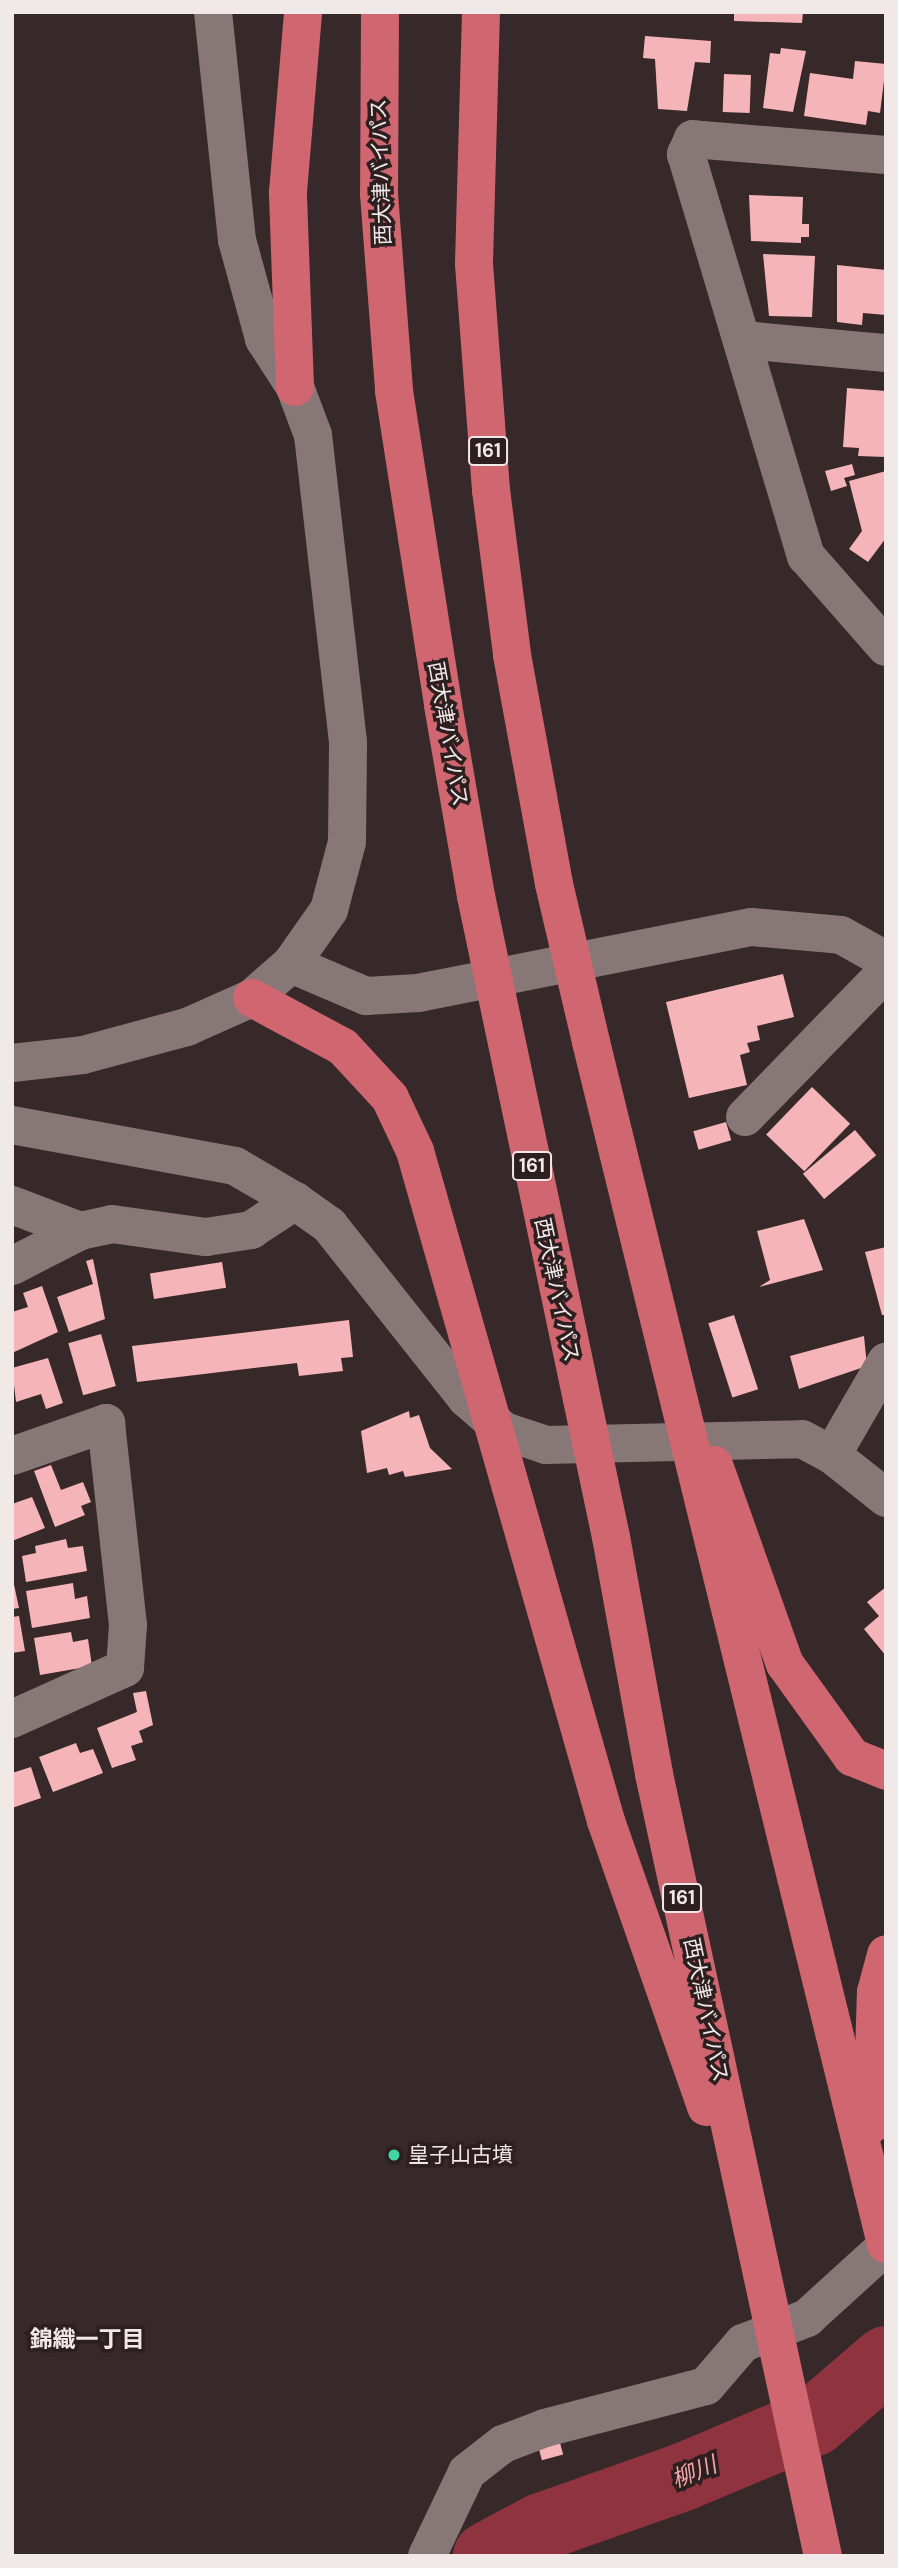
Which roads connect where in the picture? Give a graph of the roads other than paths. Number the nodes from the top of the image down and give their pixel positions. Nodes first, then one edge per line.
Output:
1 (213, 12) edge
2 (303, 12) edge
3 (380, 12) edge
4 (481, 12) edge
5 (886, 155) edge
6 (743, 340) junction
7 (886, 352) edge
8 (295, 387) junction
9 (886, 648) edge
10 (886, 960) edge
11 (291, 964) junction
12 (886, 972) edge
13 (252, 998) junction
14 (12, 1063) edge
15 (745, 1117) dead end
16 (12, 1125) edge
17 (295, 1201) junction
18 (12, 1205) edge
19 (79, 1231) junction
20 (12, 1266) edge
21 (886, 1362) edge
22 (832, 1455) junction
23 (12, 1456) edge
24 (886, 1499) edge
25 (719, 1523) junction
26 (12, 1719) edge
27 (886, 1771) edge
28 (886, 1954) edge
29 (872, 2182) junction
30 (886, 2245) edge
31 (758, 2258) junction
32 (427, 2556) edge
33 (823, 2556) edge

1 - 8 street
2 - 8 highway
3 - 31 highway, 西大津バイパス / 161
4 - 25 highway, 161
5 - 6 street
6 - 7 street
6 - 9 street
8 - 11 street
10 - 11 street
11 - 13 street
12 - 15 street
13 - 14 street
13 - 31 highway
16 - 17 street
17 - 19 street
17 - 22 street
18 - 19 street
19 - 20 street
21 - 22 street
22 - 24 street
23 - 26 street
25 - 27 highway
25 - 29 highway, 161
28 - 29 highway
29 - 30 highway, 161
30 - 32 street
31 - 33 highway, 西大津バイパス / 161

